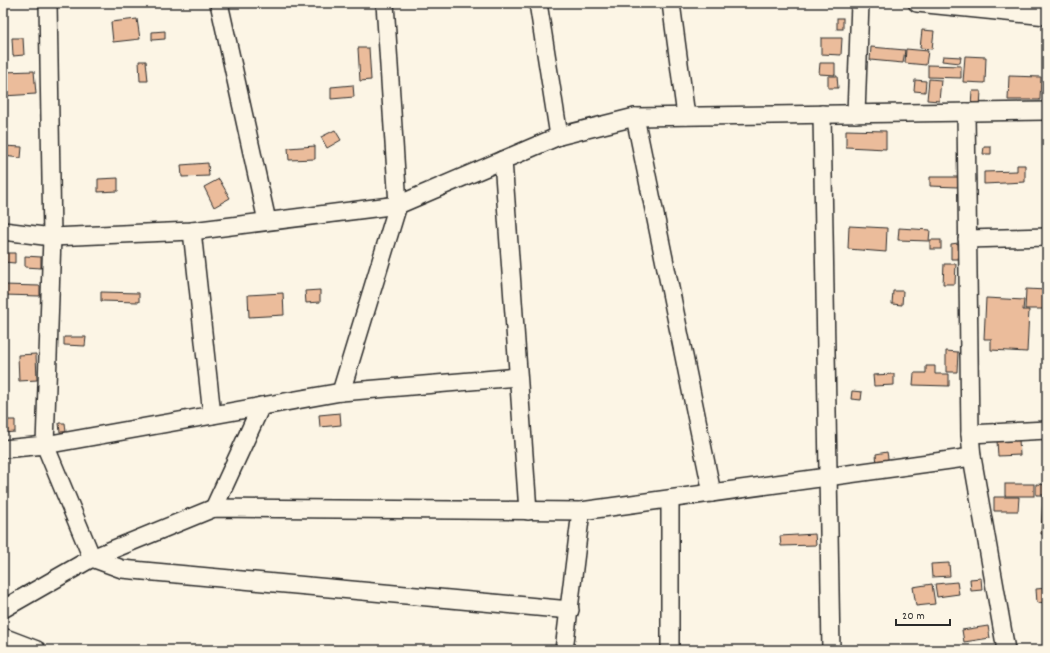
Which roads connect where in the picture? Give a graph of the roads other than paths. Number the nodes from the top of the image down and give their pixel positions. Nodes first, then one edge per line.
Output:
1 (48, 3) edge
2 (219, 3) edge
3 (385, 3) edge
4 (538, 3) edge
5 (671, 3) edge
6 (860, 3) edge
7 (917, 3) edge
8 (1047, 16) edge
9 (1047, 111) edge
10 (966, 112) junction
11 (822, 114) junction
12 (856, 114) junction
13 (686, 116) junction
14 (635, 117) junction
15 (559, 136) junction
16 (503, 160) junction
17 (398, 204) junction
18 (267, 221) junction
19 (3, 231) edge
20 (192, 231) junction
21 (52, 237) junction
22 (1047, 237) edge
23 (967, 239) junction
24 (518, 377) junction
25 (341, 392) junction
26 (261, 406) junction
27 (212, 415) junction
28 (1047, 430) edge
29 (970, 434) junction
30 (45, 445) junction
31 (3, 449) edge
32 (972, 457) junction
33 (827, 477) junction
34 (712, 493) junction
35 (670, 498) junction
36 (214, 508) junction
37 (528, 511) junction
38 (581, 511) junction
39 (92, 558) junction
40 (3, 609) edge
41 (570, 610) junction
42 (3, 637) edge
43 (37, 650) edge
44 (564, 650) edge
45 (670, 650) edge
46 (830, 650) edge
47 (1006, 650) edge

1 - 21 street
2 - 18 street
3 - 17 street
4 - 15 street
5 - 13 street
6 - 12 street
7 - 8 street
9 - 10 street
10 - 12 street
10 - 23 street
11 - 12 street
11 - 13 street
11 - 33 street
13 - 14 street
14 - 15 street
14 - 34 street
15 - 16 street
16 - 17 street
16 - 24 street
17 - 18 street
17 - 25 street
18 - 20 street
19 - 21 street
20 - 21 street
20 - 27 street
21 - 30 street
22 - 23 street
23 - 29 street
24 - 25 street
24 - 37 street
25 - 26 street
26 - 27 street
26 - 36 street
27 - 30 street
28 - 29 street
29 - 32 street
30 - 31 street
30 - 39 street
32 - 33 street
32 - 47 street
33 - 34 street
33 - 46 street
34 - 35 street
35 - 38 street
35 - 45 street
36 - 37 street
36 - 39 street
37 - 38 street
38 - 41 street
39 - 40 street
39 - 41 street
41 - 44 street
42 - 43 street

